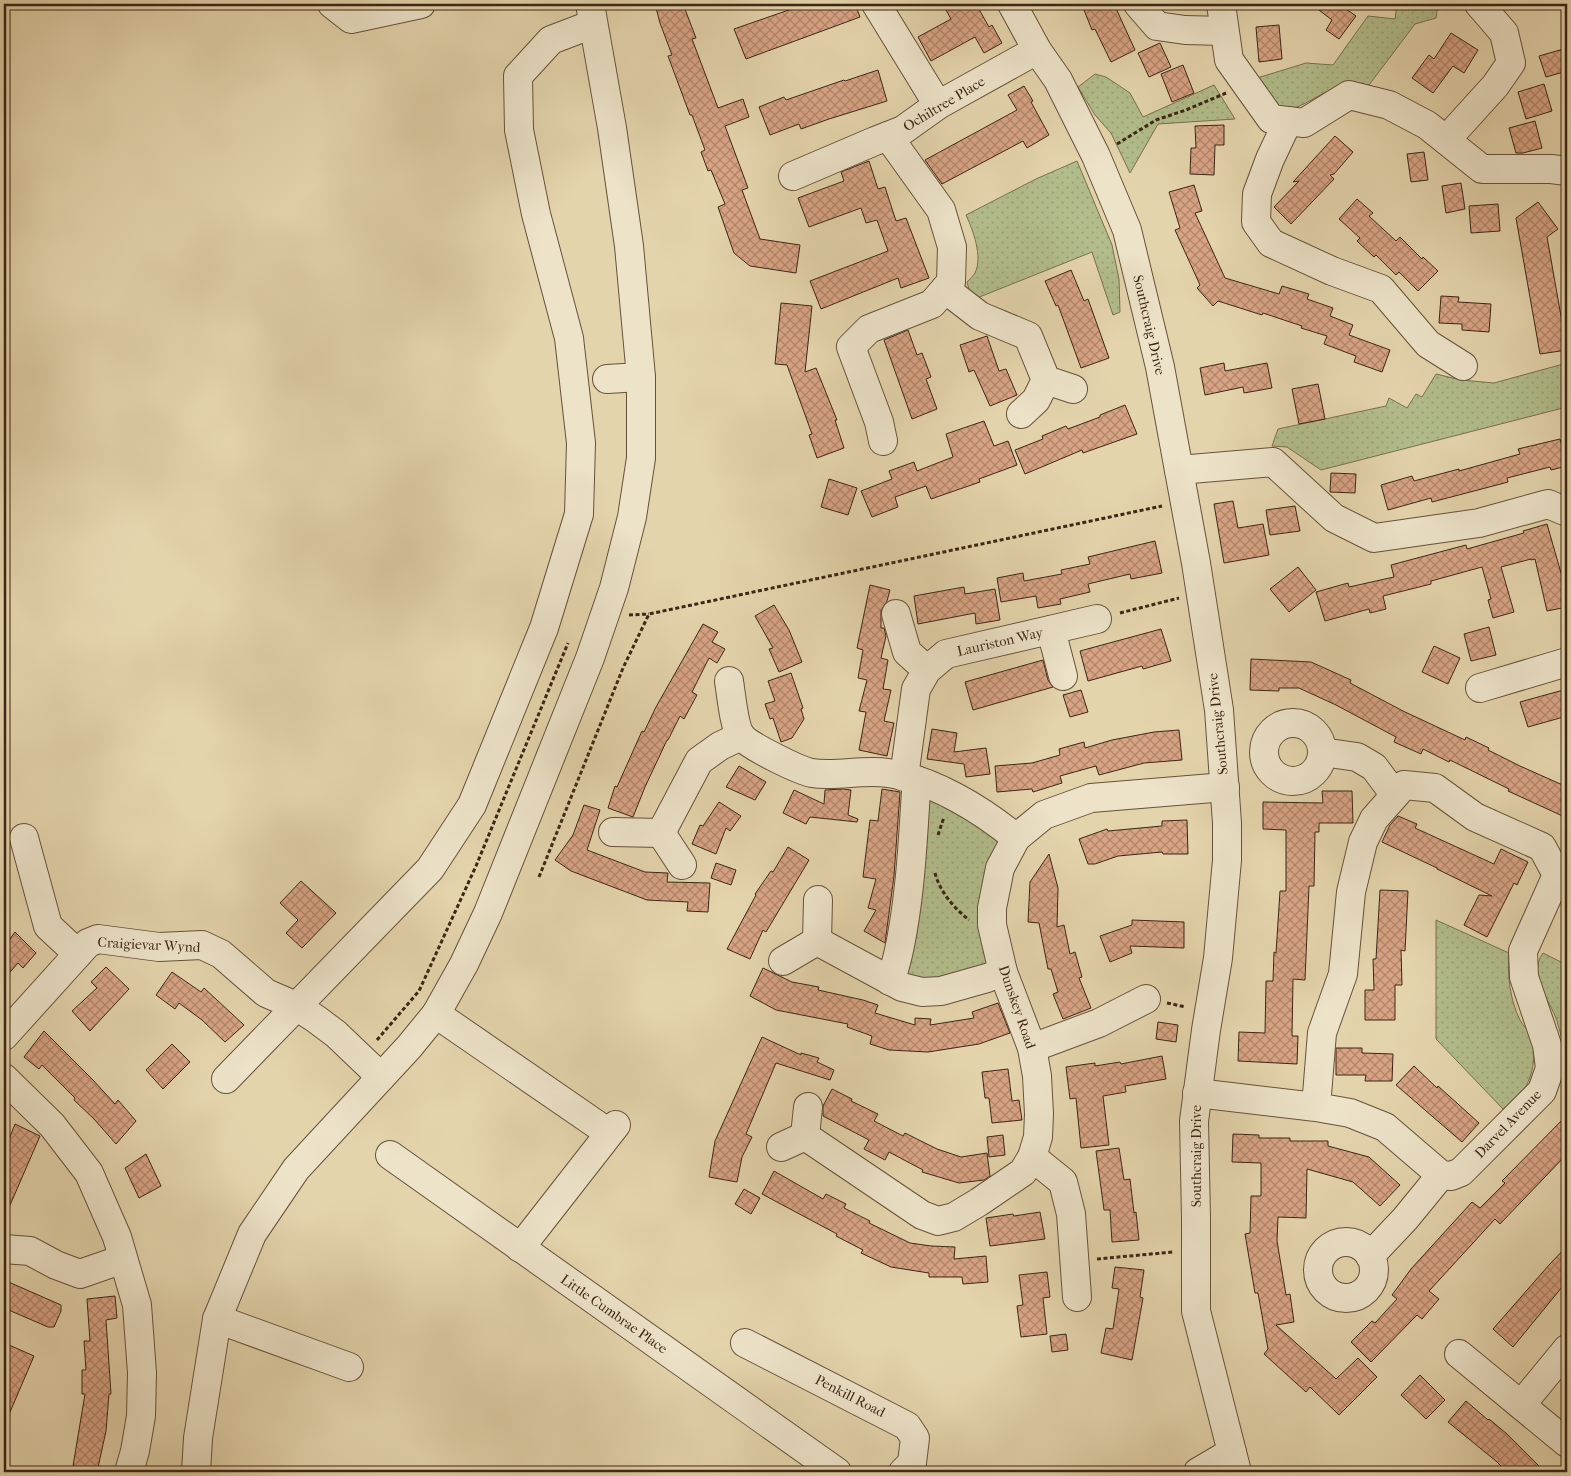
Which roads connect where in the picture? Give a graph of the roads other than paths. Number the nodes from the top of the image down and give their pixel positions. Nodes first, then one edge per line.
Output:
1 (332, 4) edge
2 (421, 4) edge
3 (876, 4) edge
4 (1012, 4) edge
5 (1138, 4) edge
6 (1221, 4) edge
7 (1479, 4) edge
8 (591, 14) edge
9 (1224, 31) junction
10 (1037, 50) junction
11 (938, 105) junction
12 (1288, 121) junction
13 (888, 136) junction
14 (1446, 140) junction
15 (1567, 171) edge
16 (793, 176) dead end
17 (945, 289) junction
18 (1463, 366) dead end
19 (641, 376) junction
20 (607, 379) dead end
21 (1046, 380) junction
22 (1073, 389) dead end
23 (1020, 414) dead end
24 (883, 441) dead end
25 (1179, 470) junction
26 (1567, 512) edge
27 (896, 614) dead end
28 (1097, 619) road end
29 (1051, 630) junction
30 (1567, 662) edge
31 (927, 670) junction
32 (1063, 676) dead end
33 (729, 680) dead end
34 (1480, 688) dead end
35 (741, 736) junction
36 (1322, 752) dead end
37 (911, 779) junction
38 (1225, 787) junction
39 (1395, 795) junction
40 (613, 832) dead end
41 (661, 833) junction
42 (24, 838) dead end
43 (1016, 838) junction
44 (682, 865) dead end
45 (818, 900) dead end
46 (817, 941) junction
47 (78, 954) junction
48 (783, 961) dead end
49 (1003, 972) junction
50 (890, 981) junction
51 (1146, 999) road end
52 (296, 1006) junction
53 (436, 1014) junction
54 (4, 1036) edge
55 (1032, 1048) junction
56 (1559, 1069) edge
57 (381, 1076) junction
58 (4, 1078) edge
59 (226, 1079) dead end
60 (1197, 1092) junction
61 (808, 1107) dead end
62 (1316, 1107) junction
63 (390, 1155) dead end
64 (1032, 1157) junction
65 (1441, 1175) junction
66 (520, 1248) junction
67 (4, 1249) edge
68 (1370, 1256) dead end
69 (122, 1259) junction
70 (1077, 1296) dead end
71 (217, 1320) junction
72 (745, 1343) dead end
73 (1567, 1349) edge
74 (1459, 1354) dead end
75 (349, 1367) dead end
76 (1521, 1405) junction
77 (1567, 1443) edge
78 (1235, 1462) edge
79 (129, 1472) edge
80 (196, 1472) edge
81 (837, 1472) edge
82 (903, 1472) edge
83 (1198, 1472) edge

1 - 2 street
3 - 11 street
4 - 10 street, Southcraig Drive
5 - 9 street
6 - 9 street
7 - 14 street
8 - 19 street
8 - 52 street
9 - 12 street
10 - 11 street, Ochiltree Place
10 - 25 street, Southcraig Drive
11 - 13 street, Ochiltree Place
12 - 14 street
12 - 18 street
13 - 16 street, Ochiltree Place
13 - 17 street
14 - 15 street
17 - 21 street
17 - 24 street
19 - 20 street
19 - 53 street
21 - 22 street
21 - 23 street
25 - 26 street
25 - 38 street, Southcraig Drive
27 - 31 street
28 - 29 street, Lauriston Way
29 - 31 street, Lauriston Way
29 - 32 street
30 - 34 street
31 - 37 street, Lauriston Way
33 - 35 street
35 - 37 street
35 - 41 street
36 - 39 street
37 - 43 street
37 - 50 street, Lauriston Way
38 - 43 street, Dunskey Road
38 - 60 street, Southcraig Drive
39 - 56 street, Darvel Avenue
39 - 62 street, Darvel Avenue
40 - 41 street
41 - 44 street
42 - 47 street
43 - 49 street, Dunskey Road
45 - 46 street
46 - 48 street
46 - 50 street
47 - 52 street, Craigievar Wynd
47 - 54 street, Craigievar Wynd
49 - 50 street
49 - 55 street, Dunskey Road
51 - 55 street
52 - 57 street, Craigievar Wynd
52 - 59 street
53 - 57 street
53 - 66 street
55 - 64 street, Dunskey Road
56 - 65 street, Darvel Avenue
57 - 71 street
58 - 69 street
60 - 62 street
60 - 78 street, Southcraig Drive
61 - 64 street, Dunskey Road
62 - 65 street
63 - 66 street, Little Cumbrae Place
64 - 70 street
65 - 68 street
66 - 81 street, Little Cumbrae Place
67 - 69 street
69 - 79 street
71 - 75 street
71 - 80 street
72 - 82 street, Penkill Road
73 - 76 street
74 - 76 street
76 - 77 street
78 - 83 street

